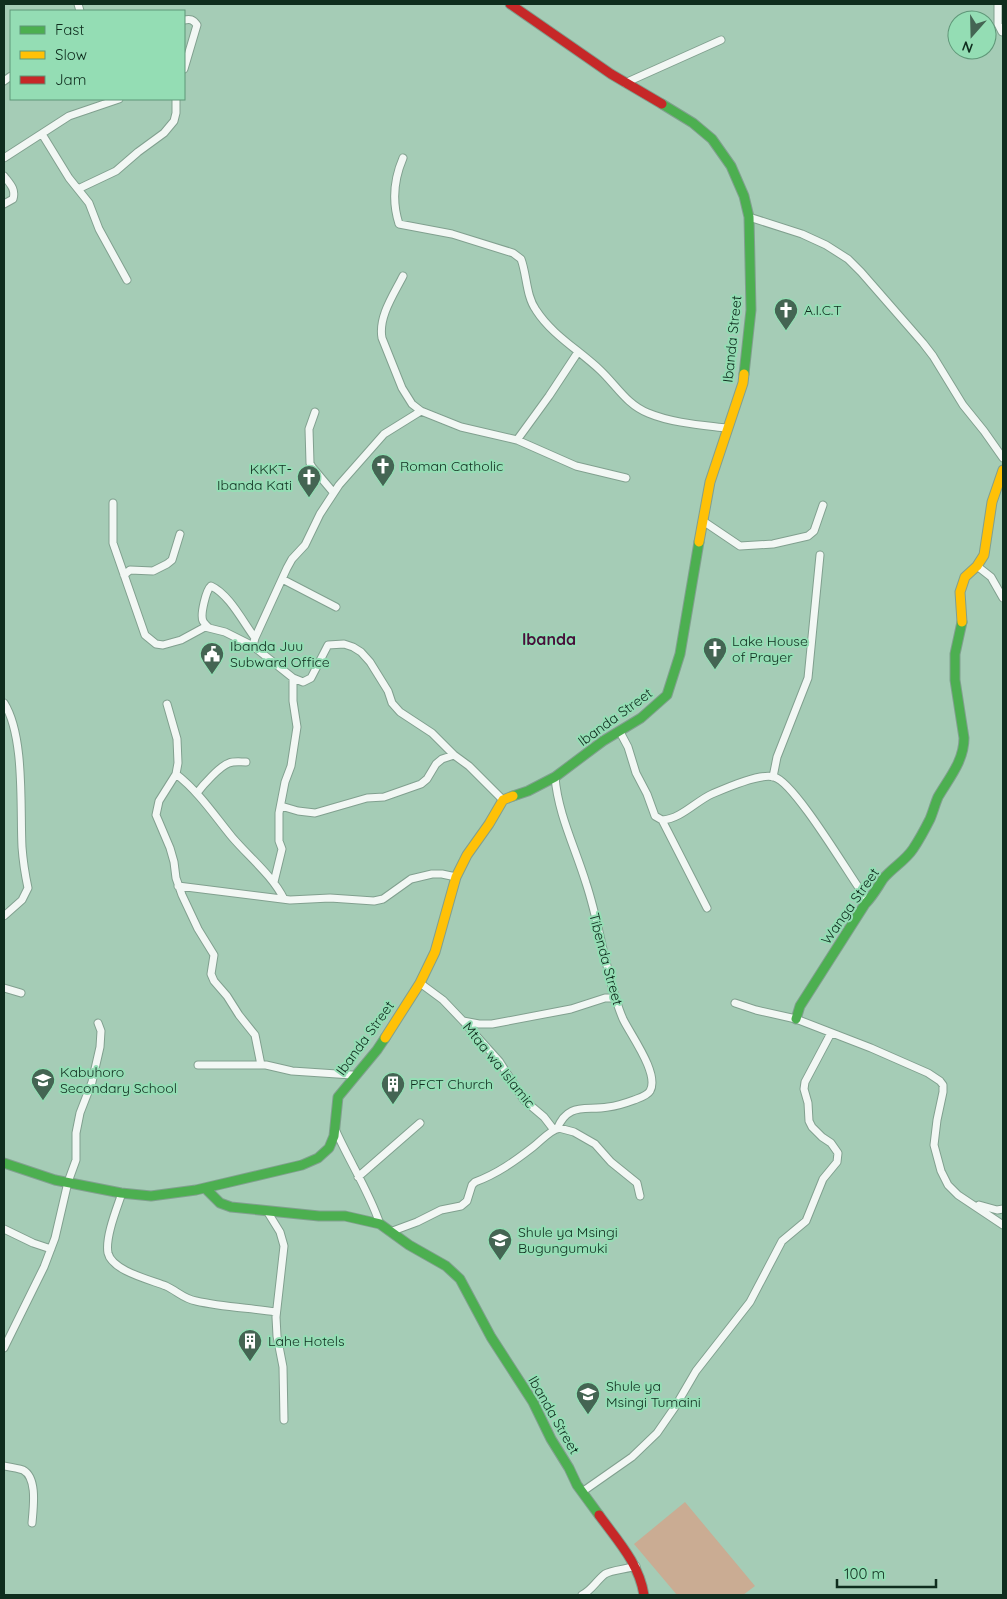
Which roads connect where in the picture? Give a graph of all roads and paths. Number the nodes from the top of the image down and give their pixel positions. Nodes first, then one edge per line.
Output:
1 (510, 4) edge
2 (998, 4) edge
3 (185, 20) edge
4 (1003, 32) edge
5 (721, 40) dead end
6 (185, 64) edge
7 (625, 83) junction
8 (116, 100) edge
9 (176, 100) edge
10 (42, 134) junction
11 (4, 158) edge
12 (403, 158) dead end
13 (4, 176) edge
14 (78, 189) junction
15 (4, 204) edge
16 (750, 217) junction
17 (403, 276) dead end
18 (127, 280) dead end
19 (578, 352) junction
20 (316, 412) dead end
21 (421, 412) junction
22 (726, 428) junction
23 (517, 440) junction
24 (1003, 458) edge
25 (1003, 470) edge
26 (626, 478) dead end
27 (333, 492) junction
28 (113, 503) dead end
29 (823, 505) dead end
30 (703, 521) junction
31 (180, 534) dead end
32 (820, 555) dead end
33 (977, 566) junction
34 (124, 575) junction
35 (282, 579) junction
36 (1003, 598) edge
37 (336, 608) dead end
38 (208, 627) junction
39 (254, 638) junction
40 (253, 646) junction
41 (293, 678) junction
42 (4, 703) edge
43 (167, 704) dead end
44 (620, 732) junction
45 (454, 755) junction
46 (246, 762) dead end
47 (176, 774) junction
48 (774, 776) junction
49 (555, 777) junction
50 (197, 793) junction
51 (503, 800) junction
52 (280, 806) junction
53 (662, 820) junction
54 (456, 877) junction
55 (274, 882) junction
56 (178, 886) junction
57 (284, 899) junction
58 (865, 904) junction
59 (707, 908) dead end
60 (4, 916) edge
61 (420, 983) junction
62 (4, 988) edge
63 (21, 994) dead end
64 (615, 998) junction
65 (735, 1003) dead end
66 (796, 1019) junction
67 (463, 1021) junction
68 (98, 1022) dead end
69 (832, 1033) junction
70 (198, 1065) dead end
71 (261, 1065) junction
72 (355, 1077) junction
73 (420, 1123) dead end
74 (335, 1129) junction
75 (555, 1129) junction
76 (4, 1163) edge
77 (358, 1177) junction
78 (68, 1182) junction
79 (206, 1189) junction
80 (122, 1193) junction
81 (640, 1196) dead end
82 (974, 1204) junction
83 (1003, 1209) edge
84 (267, 1211) junction
85 (380, 1224) junction
86 (1003, 1225) edge
87 (4, 1229) edge
88 (390, 1232) junction
89 (51, 1249) junction
90 (276, 1312) junction
91 (4, 1348) edge
92 (284, 1420) dead end
93 (4, 1466) edge
94 (582, 1492) junction
95 (32, 1522) dead end
96 (636, 1566) junction
97 (582, 1595) edge
98 (644, 1595) edge

1 - 7 street, Ibanda Street
2 - 4 street
3 - 6 street
5 - 7 street
7 - 16 street, Ibanda Street
8 - 10 street
9 - 14 street
10 - 11 street
10 - 14 street
12 - 19 street
13 - 15 street
14 - 18 street
16 - 22 street, Ibanda Street
16 - 24 street
17 - 21 street
19 - 22 street
19 - 23 street
20 - 27 street
21 - 23 street
21 - 27 street
22 - 30 street, Ibanda Street
23 - 26 street
25 - 33 street, Wanga Street
27 - 35 street
28 - 34 street
29 - 30 street
30 - 44 street, Ibanda Street
31 - 34 street
32 - 48 street
33 - 36 street
33 - 58 street, Wanga Street
34 - 38 street
35 - 37 street
35 - 39 street
38 - 39 street
38 - 40 street
39 - 40 street
40 - 41 street
41 - 45 street
41 - 52 street
42 - 60 street
43 - 47 street
44 - 49 street, Ibanda Street
44 - 53 street
45 - 51 street
45 - 52 street
46 - 50 street
47 - 50 street
47 - 56 street
48 - 53 street
48 - 58 street
49 - 51 street, Ibanda Street
49 - 64 street, Tibenda Street
50 - 55 street
51 - 54 street, Ibanda Street
52 - 55 street
53 - 59 street
54 - 57 street
54 - 61 street, Ibanda Street
55 - 57 street
56 - 57 street
56 - 71 street
58 - 66 street, Wanga Street
61 - 67 street, Mtaa wa Islamic
61 - 72 street, Ibanda Street
62 - 63 street
64 - 67 street
64 - 75 street, Tibenda Street
65 - 66 street
66 - 69 street
67 - 75 street, Mtaa wa Islamic
68 - 78 street
69 - 82 street
69 - 94 street
70 - 71 street
71 - 72 street
72 - 74 street, Ibanda Street
73 - 77 street
74 - 77 street
74 - 79 street, Ibanda Street
75 - 81 street
75 - 88 street
76 - 78 street, Ibanda Street
77 - 85 street
78 - 80 street, Ibanda Street
78 - 89 street
79 - 80 street, Ibanda Street
79 - 84 street
80 - 90 street
82 - 83 street
82 - 86 street
84 - 85 street
84 - 90 street
85 - 88 street, Ibanda Street
87 - 89 street
88 - 94 street, Ibanda Street
89 - 91 street
90 - 92 street
93 - 95 street
94 - 96 street, Ibanda Street
96 - 97 street
96 - 98 street, Ibanda Street

